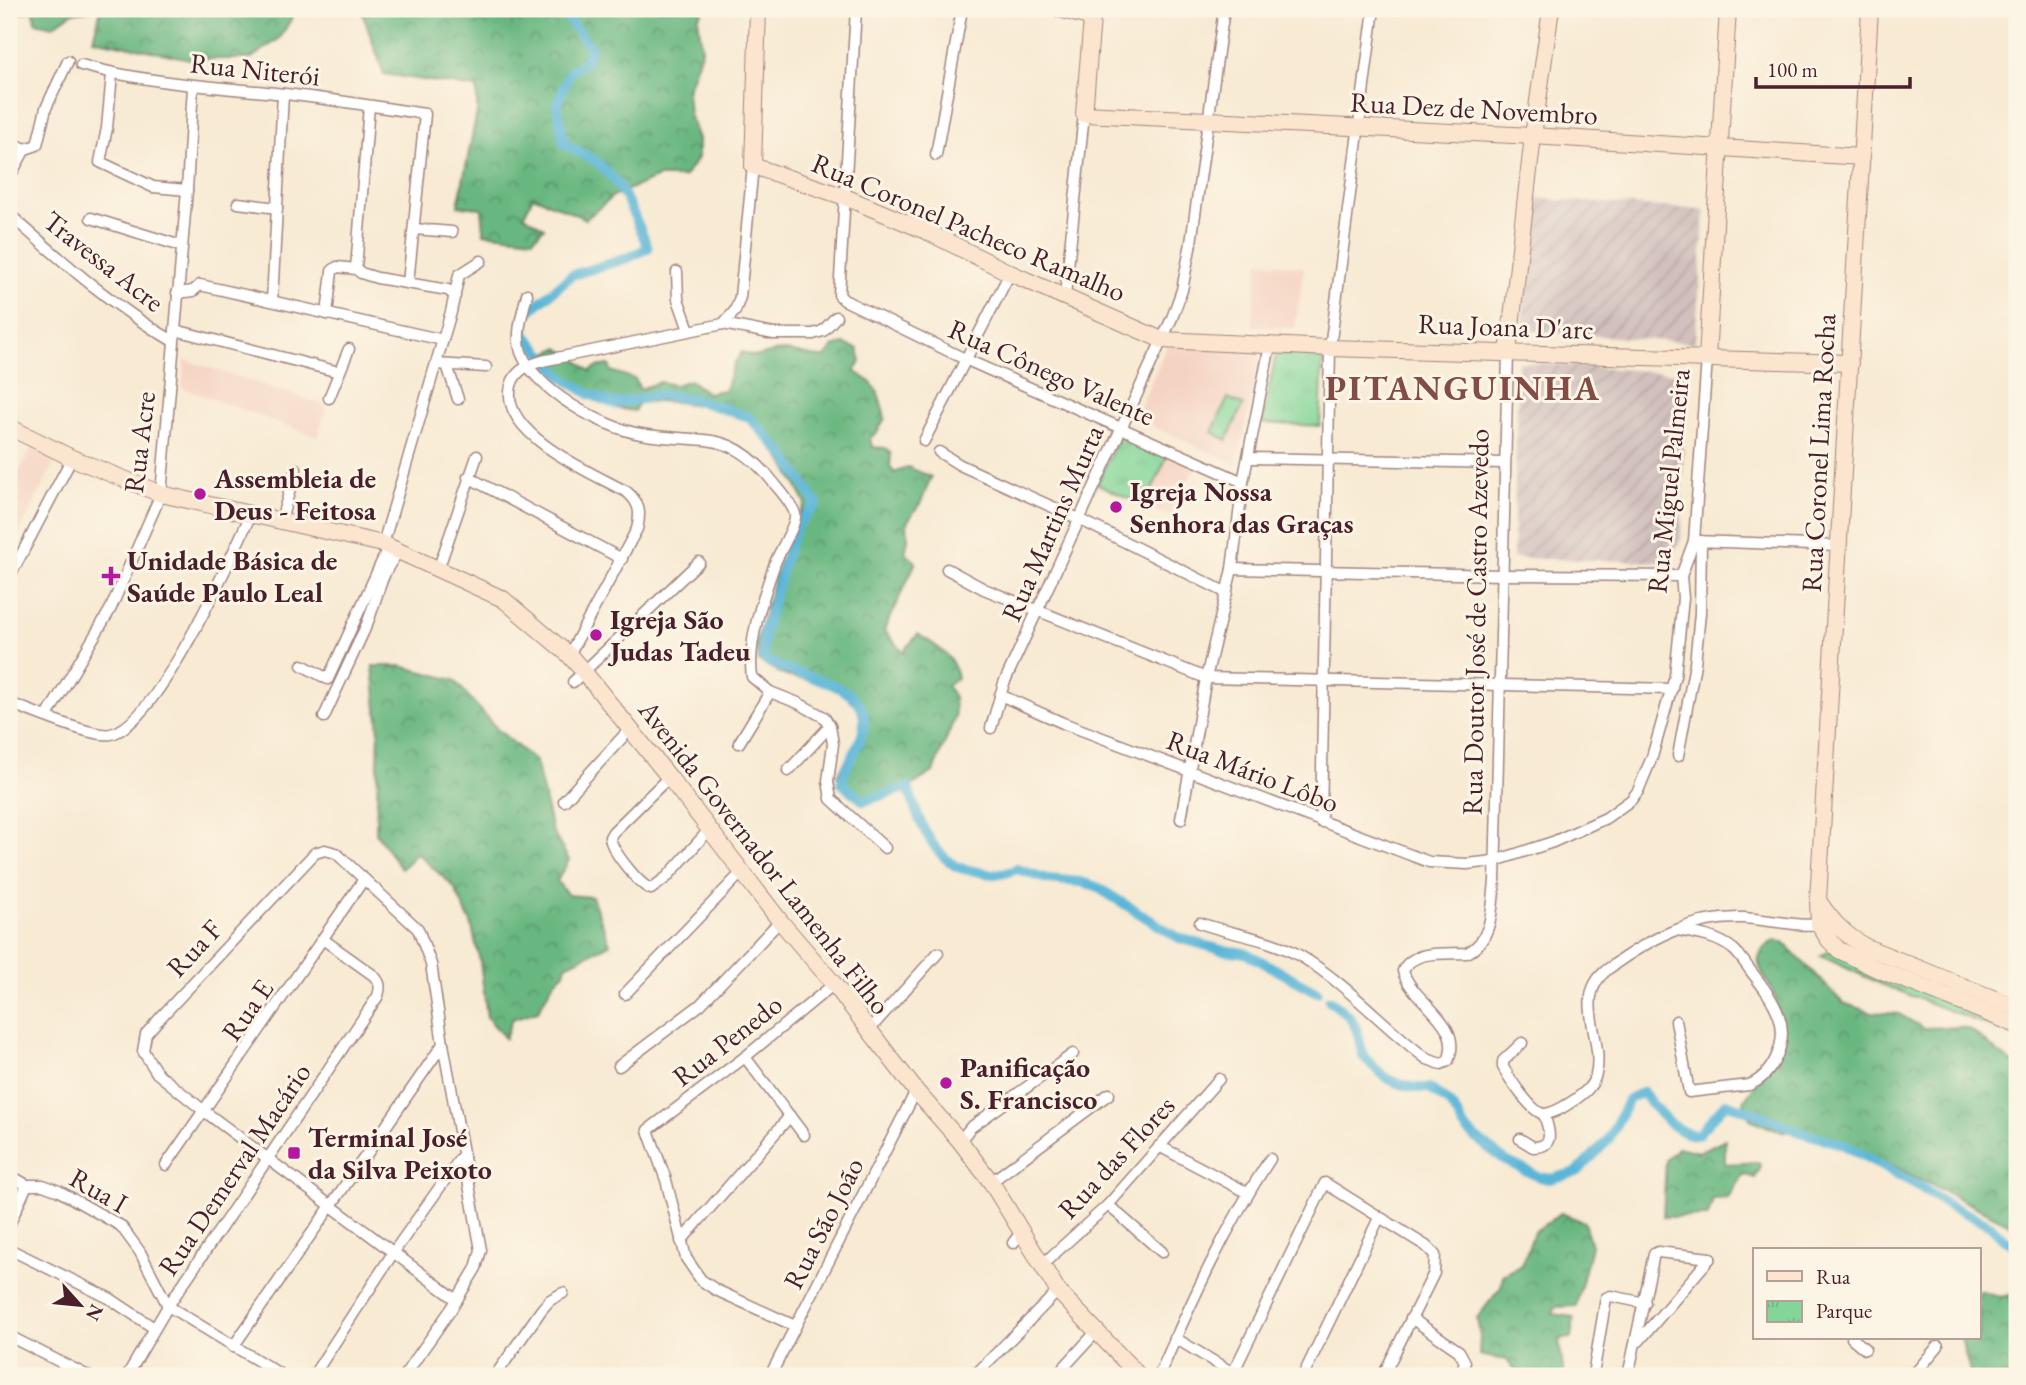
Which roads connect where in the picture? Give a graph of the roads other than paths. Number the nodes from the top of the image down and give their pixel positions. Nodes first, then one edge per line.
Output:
1 (758, 9) edge
2 (856, 9) edge
3 (962, 9) edge
4 (1060, 9) edge
5 (1224, 9) edge
6 (1374, 9) edge
7 (1551, 9) edge
8 (1728, 9) edge
9 (1870, 9) edge
10 (1093, 13) edge
11 (68, 61) dead end
12 (81, 65) dead end
13 (1353, 65) dead end
14 (1366, 66) junction
15 (112, 74) junction
16 (193, 86) junction
17 (1350, 88) dead end
18 (1363, 89) junction
19 (283, 94) junction
20 (369, 106) junction
21 (1084, 114) junction
22 (1209, 120) junction
23 (1358, 128) junction
24 (1533, 136) junction
25 (9, 141) edge
26 (25, 149) junction
27 (1720, 150) junction
28 (936, 155) dead end
29 (1862, 158) junction
30 (753, 166) junction
31 (9, 178) edge
32 (187, 190) junction
33 (845, 197) junction
34 (238, 203) dead end
35 (277, 208) junction
36 (9, 214) edge
37 (91, 218) dead end
38 (414, 229) junction
39 (452, 232) dead end
40 (181, 246) junction
41 (481, 261) dead end
42 (356, 269) junction
43 (677, 272) dead end
44 (1010, 273) junction
45 (408, 283) junction
46 (177, 293) junction
47 (527, 294) dead end
48 (455, 296) junction
49 (1065, 296) junction
50 (272, 301) junction
51 (327, 314) junction
52 (836, 317) dead end
53 (723, 324) junction
54 (689, 330) junction
55 (174, 335) junction
56 (443, 340) junction
57 (1162, 340) junction
58 (1270, 345) junction
59 (1330, 348) junction
60 (349, 349) dead end
61 (1508, 352) junction
62 (1707, 358) junction
63 (967, 360) junction
64 (1850, 363) junction
65 (442, 365) junction
66 (529, 365) junction
67 (486, 367) dead end
68 (339, 372) junction
69 (329, 398) dead end
70 (458, 398) dead end
71 (9, 426) edge
72 (1120, 428) junction
73 (924, 441) dead end
74 (939, 453) dead end
75 (477, 456) dead end
76 (72, 458) junction
77 (1249, 458) junction
78 (1327, 459) junction
79 (1504, 463) junction
80 (296, 469) dead end
81 (468, 477) junction
82 (1243, 482) junction
83 (161, 494) junction
84 (251, 514) junction
85 (1079, 519) junction
86 (281, 520) junction
87 (1697, 541) junction
88 (1839, 546) junction
89 (391, 547) junction
90 (622, 559) junction
91 (698, 562) dead end
92 (439, 568) junction
93 (947, 569) dead end
94 (1232, 569) junction
95 (1325, 570) junction
96 (10, 573) edge
97 (1502, 575) junction
98 (1681, 576) junction
99 (1227, 593) junction
100 (1038, 609) junction
101 (569, 655) junction
102 (302, 665) dead end
103 (579, 677) junction
104 (1206, 678) junction
105 (1323, 680) junction
106 (1499, 687) junction
107 (1672, 689) junction
108 (770, 692) junction
109 (1000, 695) junction
110 (9, 703) edge
111 (47, 716) junction
112 (324, 717) dead end
113 (830, 726) junction
114 (991, 727) dead end
115 (630, 729) junction
116 (739, 743) dead end
117 (1678, 756) dead end
118 (788, 771) dead end
119 (1191, 772) junction
120 (669, 777) junction
121 (564, 801) dead end
122 (1181, 819) dead end
123 (1321, 822) junction
124 (709, 830) junction
125 (885, 848) dead end
126 (1495, 861) junction
127 (743, 872) junction
128 (364, 879) junction
129 (780, 921) junction
130 (1200, 923) dead end
131 (1826, 924) junction
132 (1674, 929) junction
133 (324, 940) junction
134 (938, 953) dead end
135 (834, 984) junction
136 (625, 994) dead end
137 (2017, 1008) edge
138 (1676, 1021) dead end
139 (2017, 1025) edge
140 (869, 1030) junction
141 (443, 1044) junction
142 (1522, 1044) dead end
143 (1073, 1054) dead end
144 (745, 1057) junction
145 (619, 1066) dead end
146 (1219, 1079) dead end
147 (916, 1091) junction
148 (1109, 1094) dead end
149 (204, 1111) junction
150 (1544, 1114) junction
151 (790, 1116) junction
152 (804, 1135) dead end
153 (1520, 1139) dead end
154 (960, 1141) junction
155 (1159, 1146) junction
156 (462, 1156) junction
157 (268, 1159) junction
158 (1270, 1159) dead end
159 (166, 1165) dead end
160 (9, 1175) edge
161 (991, 1182) junction
162 (27, 1185) junction
163 (1248, 1193) junction
164 (1108, 1205) junction
165 (333, 1206) junction
166 (1379, 1218) junction
167 (9, 1225) edge
168 (681, 1241) junction
169 (9, 1249) edge
170 (1162, 1252) dead end
171 (393, 1253) junction
172 (1043, 1264) junction
173 (1058, 1291) junction
174 (563, 1293) dead end
175 (457, 1300) junction
176 (1645, 1303) junction
177 (168, 1306) junction
178 (1411, 1318) junction
179 (795, 1326) junction
180 (154, 1328) junction
181 (1096, 1332) junction
182 (9, 1336) edge
183 (1175, 1338) junction
184 (1855, 1340) edge
185 (1636, 1343) junction
186 (1938, 1346) dead end
187 (233, 1347) junction
188 (1866, 1349) dead end
189 (1594, 1369) dead end
190 (1236, 1375) edge
191 (88, 1376) edge
192 (127, 1376) edge
193 (284, 1376) edge
194 (313, 1376) edge
195 (404, 1376) edge
196 (495, 1376) edge
197 (770, 1376) edge
198 (974, 1376) edge
199 (1056, 1376) edge
200 (1139, 1376) edge
201 (1159, 1376) edge
202 (1303, 1376) edge
203 (1383, 1376) edge
204 (1460, 1376) edge
205 (1628, 1376) edge
206 (1913, 1376) edge

1 - 30 street
2 - 33 street
3 - 28 street
4 - 10 street
5 - 22 street, Rua Martins Murta
6 - 14 street
7 - 24 street, Rua Doutor José de Castro Azevedo
8 - 27 street, Rua Miguel Palmeira
9 - 29 street, Rua Coronel Lima Rocha
10 - 21 street
11 - 26 street
12 - 15 street, Rua Niterói
13 - 14 street
14 - 18 street
15 - 16 street, Rua Niterói
15 - 32 street
16 - 19 street, Rua Niterói
16 - 32 street, Rua Acre
17 - 18 street
18 - 23 street
19 - 20 street, Rua Niterói
19 - 35 street
20 - 38 street, Rua Niterói
20 - 42 street
21 - 22 street, Rua Dez de Novembro
21 - 49 street
22 - 23 street, Rua Dez de Novembro
22 - 57 street, Rua Martins Murta
23 - 24 street, Rua Dez de Novembro
23 - 59 street
24 - 27 street, Rua Dez de Novembro
24 - 61 street, Rua Doutor José de Castro Azevedo
25 - 26 street
26 - 31 street
27 - 29 street, Rua Dez de Novembro
27 - 62 street, Rua Miguel Palmeira
29 - 64 street, Rua Coronel Lima Rocha
30 - 33 street, Rua Coronel Pacheco Ramalho
30 - 53 street
32 - 40 street, Rua Acre
33 - 44 street, Rua Coronel Pacheco Ramalho
33 - 63 street, Rua Cônego Valente
34 - 35 street
35 - 50 street
36 - 55 street, Travessa Acre
37 - 40 street
38 - 39 street
38 - 45 street
40 - 46 street, Rua Acre
41 - 48 street
42 - 45 street
42 - 51 street
43 - 54 street
44 - 49 street, Rua Coronel Pacheco Ramalho
44 - 63 street
45 - 48 street
46 - 50 street
46 - 55 street, Rua Acre
47 - 66 street
48 - 56 street
49 - 57 street, Rua Coronel Pacheco Ramalho
50 - 51 street
51 - 56 street
52 - 53 street
53 - 54 street
54 - 66 street
55 - 68 street, Travessa Acre
55 - 83 street, Rua Acre
56 - 65 street
57 - 58 street, Rua Joana D'arc
57 - 72 street, Rua Martins Murta
58 - 59 street, Rua Joana D'arc
58 - 77 street
59 - 61 street, Rua Joana D'arc
59 - 78 street
60 - 68 street
61 - 62 street, Rua Joana D'arc
61 - 79 street, Rua Doutor José de Castro Azevedo
62 - 64 street, Rua Joana D'arc
62 - 87 street, Rua Miguel Palmeira
63 - 72 street, Rua Cônego Valente
63 - 73 street
64 - 88 street, Rua Coronel Lima Rocha
65 - 67 street
65 - 70 street
65 - 89 street
66 - 90 street
66 - 108 street
68 - 69 street
71 - 76 street, Avenida Governador Lamenha Filho
72 - 82 street, Rua Cônego Valente
72 - 85 street, Rua Martins Murta
74 - 85 street
75 - 81 street
76 - 83 street, Avenida Governador Lamenha Filho
76 - 96 street
77 - 78 street
77 - 82 street
78 - 79 street
78 - 95 street
79 - 97 street, Rua Doutor José de Castro Azevedo
80 - 86 street
81 - 90 street
81 - 92 street
82 - 94 street
83 - 84 street, Avenida Governador Lamenha Filho
83 - 111 street, Rua Acre
84 - 86 street, Avenida Governador Lamenha Filho
84 - 111 street
85 - 99 street
85 - 100 street, Rua Martins Murta
86 - 89 street, Avenida Governador Lamenha Filho
87 - 88 street
87 - 98 street, Rua Miguel Palmeira
87 - 117 street, Rua Miguel Palmeira
88 - 131 street, Rua Coronel Lima Rocha
89 - 92 street, Avenida Governador Lamenha Filho
89 - 102 street
89 - 112 street
90 - 101 street
91 - 103 street
92 - 101 street, Avenida Governador Lamenha Filho
93 - 100 street
94 - 95 street
94 - 99 street
95 - 97 street
95 - 105 street
97 - 98 street
97 - 106 street, Rua Doutor José de Castro Azevedo
98 - 107 street, Rua Miguel Palmeira
99 - 104 street
100 - 104 street
100 - 109 street, Rua Martins Murta
101 - 103 street, Avenida Governador Lamenha Filho
103 - 115 street, Avenida Governador Lamenha Filho
104 - 105 street
104 - 119 street
105 - 106 street
105 - 123 street
106 - 107 street
106 - 126 street, Rua Doutor José de Castro Azevedo
107 - 126 street, Rua Miguel Palmeira
108 - 113 street
108 - 116 street
109 - 114 street, Rua Martins Murta
109 - 119 street, Rua Mário Lôbo
110 - 111 street
113 - 118 street
113 - 125 street
115 - 120 street, Avenida Governador Lamenha Filho
115 - 121 street
119 - 122 street
119 - 123 street, Rua Mário Lôbo
120 - 124 street, Avenida Governador Lamenha Filho
120 - 124 street
123 - 126 street, Rua Mário Lôbo
124 - 127 street, Avenida Governador Lamenha Filho
126 - 130 street, Rua Doutor José de Castro Azevedo
127 - 129 street, Avenida Governador Lamenha Filho
127 - 136 street
128 - 133 street, Rua E
128 - 141 street
128 - 149 street, Rua F
129 - 135 street, Avenida Governador Lamenha Filho
129 - 145 street
131 - 132 street
131 - 137 street
131 - 139 street
132 - 138 street
132 - 150 street
133 - 149 street, Rua E
133 - 157 street, Rua Demerval Macário
134 - 140 street
135 - 140 street, Avenida Governador Lamenha Filho
135 - 144 street, Rua Penedo
140 - 147 street, Avenida Governador Lamenha Filho
141 - 156 street
141 - 165 street
142 - 150 street
143 - 154 street
144 - 151 street
144 - 168 street, Rua Penedo
146 - 155 street, Rua das Flores
147 - 154 street, Avenida Governador Lamenha Filho
147 - 179 street, Rua São João
148 - 161 street
149 - 157 street
149 - 159 street, Rua E
150 - 153 street
151 - 152 street
151 - 168 street
154 - 161 street, Avenida Governador Lamenha Filho
155 - 163 street
155 - 164 street, Rua das Flores
156 - 171 street
156 - 175 street
157 - 165 street
157 - 177 street, Rua Demerval Macário
158 - 163 street
160 - 162 street, Rua I
161 - 172 street, Avenida Governador Lamenha Filho
162 - 167 street
162 - 177 street, Rua I
163 - 183 street
164 - 170 street
164 - 172 street, Rua das Flores
165 - 171 street
165 - 187 street
166 - 178 street
166 - 190 street
166 - 202 street
168 - 179 street
169 - 180 street
171 - 175 street
171 - 194 street
172 - 173 street, Avenida Governador Lamenha Filho
173 - 181 street, Avenida Governador Lamenha Filho
173 - 198 street
174 - 196 street
175 - 195 street
176 - 185 street
176 - 185 street
176 - 189 street
177 - 180 street, Rua Demerval Macário
177 - 187 street
178 - 203 street
178 - 204 street
179 - 197 street, Rua São João
180 - 192 street, Rua Demerval Macário
181 - 199 street
181 - 200 street, Avenida Governador Lamenha Filho
182 - 191 street
183 - 190 street
183 - 201 street
184 - 188 street
185 - 205 street
186 - 206 street
187 - 193 street

